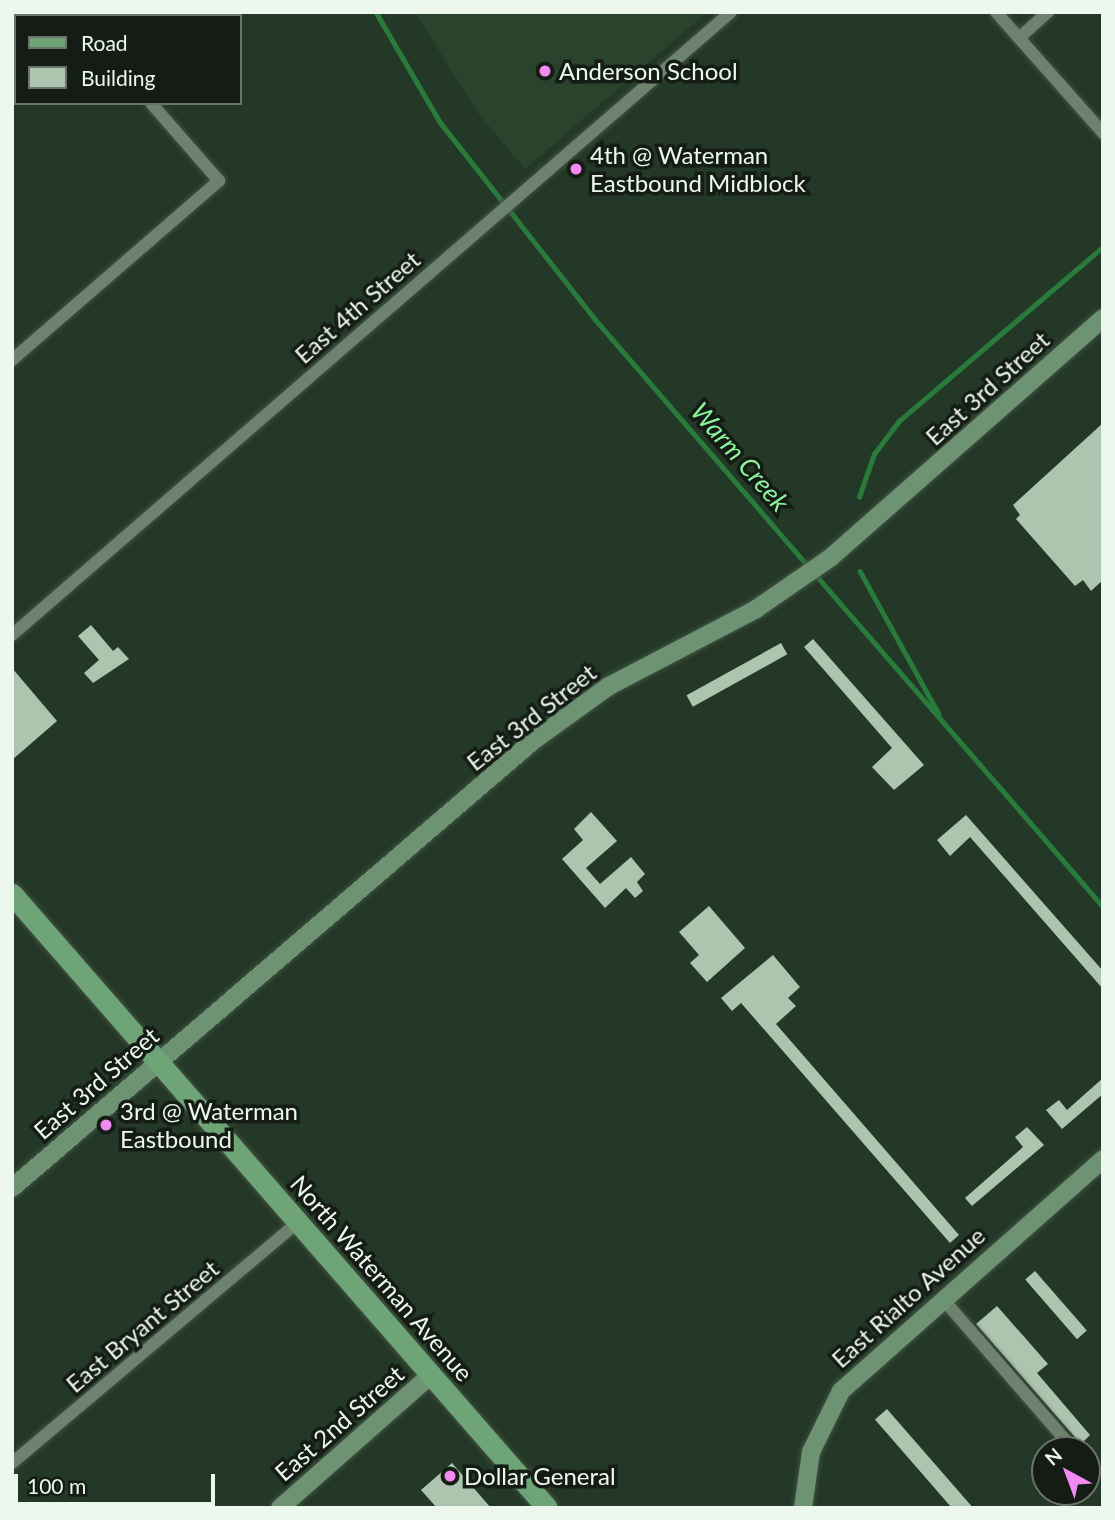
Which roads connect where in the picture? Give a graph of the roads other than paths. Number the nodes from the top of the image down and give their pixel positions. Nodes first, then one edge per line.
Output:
1 (731, 12) edge
2 (996, 12) edge
3 (1048, 12) edge
4 (1019, 38) junction
5 (153, 105) edge
6 (1103, 133) edge
7 (1103, 318) edge
8 (12, 360) edge
9 (12, 635) edge
10 (12, 894) edge
11 (159, 1061) junction
12 (1103, 1159) edge
13 (12, 1188) edge
14 (298, 1222) junction
15 (942, 1298) junction
16 (431, 1375) junction
17 (1061, 1436) edge
18 (12, 1463) edge
19 (280, 1508) edge
20 (547, 1508) edge
21 (803, 1508) edge

1 - 9 street, East 4th Street
2 - 4 street
3 - 4 street
4 - 6 street
5 - 8 street
7 - 11 main road, East 3rd Street
10 - 11 main road, North Waterman Avenue
11 - 13 main road, East 3rd Street
11 - 14 main road, North Waterman Avenue
12 - 15 main road, East Rialto Avenue
14 - 16 main road, North Waterman Avenue
14 - 18 street, East Bryant Street
15 - 17 street
15 - 21 main road, East Rialto Avenue
16 - 19 main road, East 2nd Street
16 - 20 main road, North Waterman Avenue

